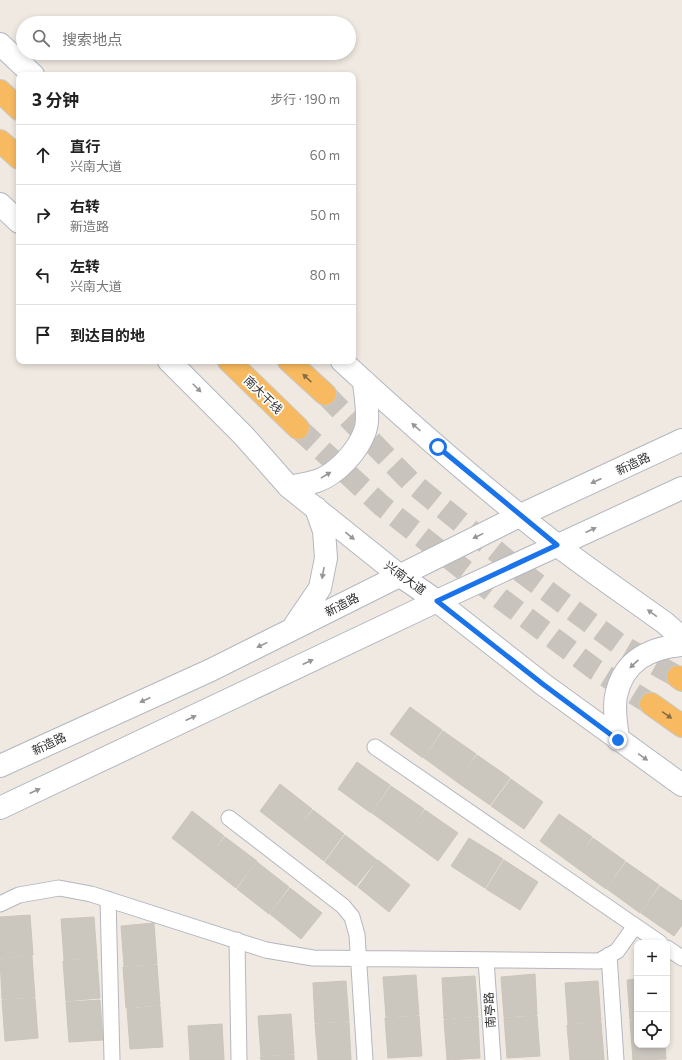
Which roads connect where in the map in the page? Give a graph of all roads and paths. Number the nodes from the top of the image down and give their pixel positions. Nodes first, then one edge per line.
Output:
1 (0, 44) edge
2 (16, 59) edge
3 (17, 60) edge
4 (30, 72) edge
5 (0, 91) edge
6 (16, 106) edge
7 (0, 141) edge
8 (16, 155) edge
9 (0, 204) edge
10 (16, 219) edge
11 (172, 364) edge
12 (232, 364) edge
13 (292, 364) edge
14 (345, 364) edge
15 (364, 381) junction
16 (325, 394) tunnel mouth
17 (298, 428) tunnel mouth
18 (682, 440) edge
19 (289, 487) junction
20 (682, 488) edge
21 (316, 508) junction
22 (521, 516) junction
23 (557, 545) junction
24 (399, 575) junction
25 (437, 601) junction
26 (291, 630) junction
27 (682, 638) edge
28 (682, 645) edge
29 (651, 704) tunnel mouth
30 (682, 726) edge
31 (618, 740) junction
32 (375, 746) dead end
33 (0, 766) edge
34 (682, 784) edge
35 (0, 808) edge
36 (229, 818) dead end
37 (108, 900) junction
38 (0, 904) edge
39 (635, 926) junction
40 (237, 940) junction
41 (656, 940) edge
42 (670, 950) edge
43 (609, 955) junction
44 (682, 958) edge
45 (360, 959) junction
46 (486, 960) junction
47 (112, 1060) edge
48 (239, 1060) edge
49 (365, 1060) edge
50 (493, 1060) edge
51 (616, 1060) edge

1 - 2 main road
3 - 4 main road
5 - 6 highway
7 - 8 highway
9 - 10 main road
11 -> 19 main road, 兴南大道
12 - 17 highway, 南大干线
16 -> 13 highway
14 - 15 main road
19 -> 15 main road
22 -> 15 main road
18 -> 22 main road, 新造路
19 - 21 main road, 兴南大道
23 -> 20 main road
21 -> 24 main road, 兴南大道
21 -> 26 main road
22 - 23 main road
22 -> 24 main road, 新造路
23 - 25 main road
27 -> 23 main road
24 - 25 main road, 兴南大道
24 - 26 main road, 新造路
25 - 31 main road, 兴南大道
35 -> 25 main road
26 -> 33 main road, 新造路
28 -> 31 main road
29 -> 30 highway
31 -> 34 main road, 兴南大道
32 - 39 street
36 - 45 street
37 - 38 street
37 - 40 street
37 - 47 street
39 - 41 street
39 - 43 street
40 - 45 street
40 - 48 street
42 - 44 street
43 - 46 street
43 - 51 street
45 - 46 street
45 - 49 street
46 - 50 street, 南亭路

